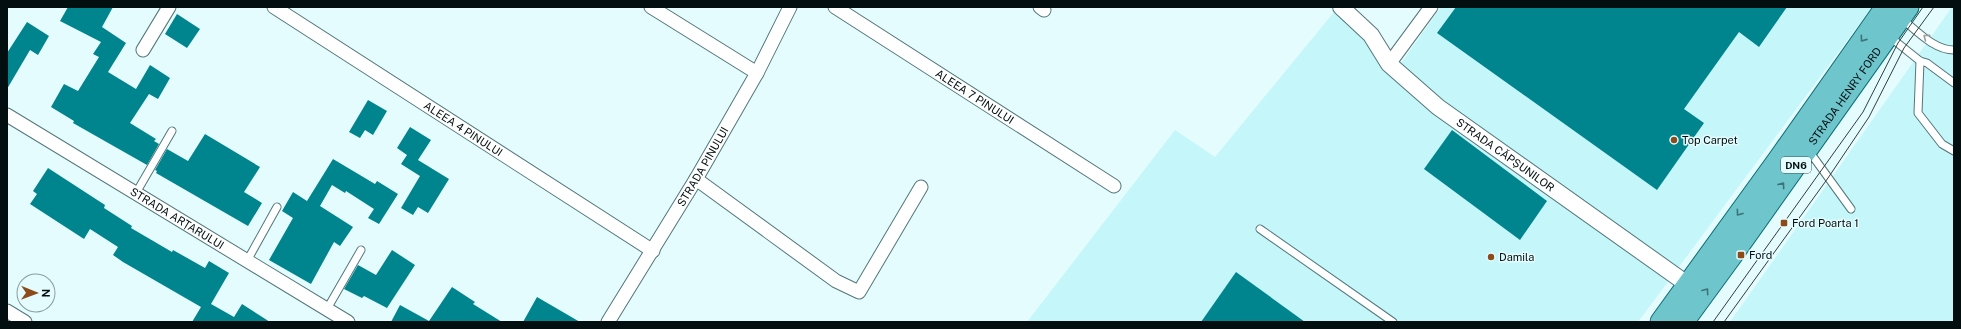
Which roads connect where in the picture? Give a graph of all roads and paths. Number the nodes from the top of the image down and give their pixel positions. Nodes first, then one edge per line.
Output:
1 (169, 7) edge
2 (274, 7) edge
3 (651, 7) edge
4 (790, 7) edge
5 (835, 7) edge
6 (1341, 7) edge
7 (1431, 7) edge
8 (1898, 11) edge
9 (1888, 35) junction
10 (143, 50) dead end
11 (1954, 50) edge
12 (1920, 61) junction
13 (1388, 64) junction
14 (757, 73) junction
15 (1954, 83) edge
16 (7, 114) edge
17 (172, 131) dead end
18 (1808, 149) junction
19 (1954, 151) edge
20 (696, 179) junction
21 (1114, 186) dead end
22 (922, 187) dead end
23 (136, 193) junction
24 (277, 207) dead end
25 (1851, 209) dead end
26 (1260, 229) dead end
27 (361, 250) dead end
28 (653, 251) junction
29 (247, 261) junction
30 (1688, 284) junction
31 (327, 309) junction
32 (7, 311) edge
33 (25, 322) edge
34 (348, 322) edge
35 (608, 322) edge
36 (1392, 322) edge
37 (1661, 322) edge
38 (1683, 322) edge

1 - 10 street
2 - 28 street, ALEEA 4 PINULUI
3 - 14 street
4 - 14 street, STRADA PINULUI
5 - 21 street, ALEEA 7 PINULUI
6 - 13 street, STRADA CĂPȘUNILOR
7 - 13 street
8 - 9 main road, STRADA HENRY FORD / DN6
11 -> 8 lane
8 -> 30 main road, STRADA HENRY FORD / DN6
9 - 12 lane
9 - 18 main road, STRADA HENRY FORD / DN6
12 - 15 lane
12 - 19 lane
13 - 30 street, STRADA CĂPȘUNILOR
14 - 20 street, STRADA PINULUI
16 - 23 street, STRADA ARȚARULUI
17 - 23 lane
18 - 25 lane
38 -> 18 main road, STRADA HENRY FORD / DN6
20 - 22 street
20 - 28 street, STRADA PINULUI
23 - 29 street, STRADA ARȚARULUI
24 - 29 lane
26 - 36 lane
27 - 31 lane
28 - 35 street, STRADA PINULUI
29 - 31 street, STRADA ARȚARULUI
30 - 37 main road, STRADA HENRY FORD / DN6
31 - 34 street, STRADA ARȚARULUI
32 - 33 street

